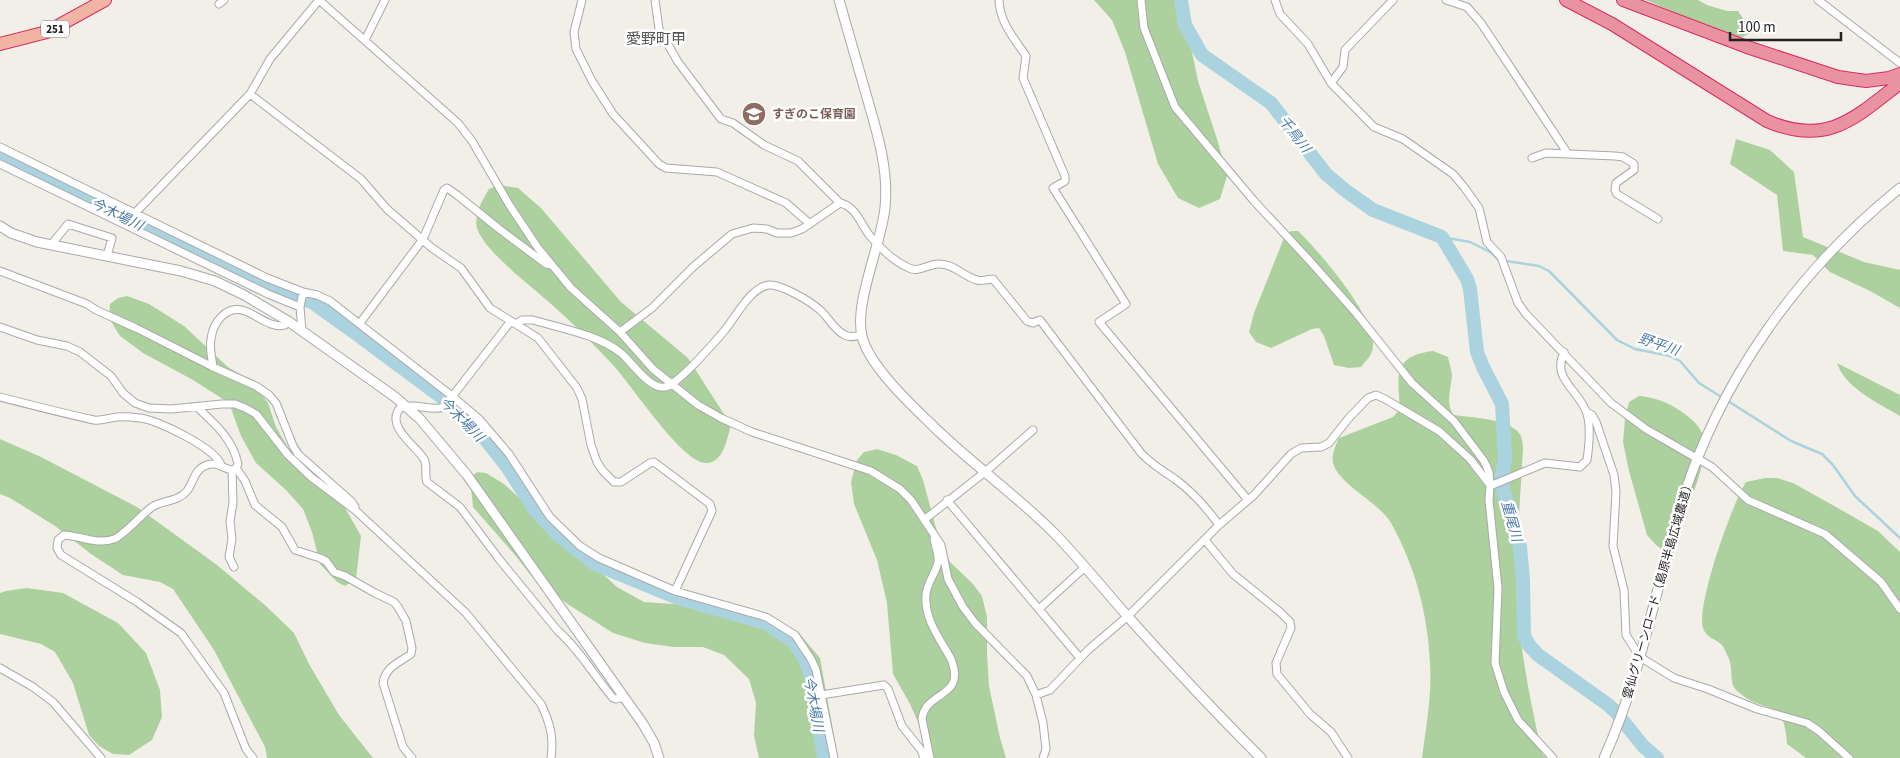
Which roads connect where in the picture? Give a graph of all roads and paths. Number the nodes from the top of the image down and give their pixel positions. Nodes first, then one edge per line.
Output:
1 (105, 0) edge
2 (319, 0) edge
3 (385, 0) edge
4 (582, 0) edge
5 (655, 0) edge
6 (839, 0) edge
7 (998, 0) edge
8 (1141, 0) edge
9 (1274, 0) edge
10 (1393, 0) edge
11 (1446, 0) edge
12 (1566, 0) edge
13 (1623, 0) edge
14 (1818, 0) edge
15 (365, 40) junction
16 (0, 44) edge
17 (1900, 62) edge
18 (1900, 74) edge
19 (1331, 83) junction
20 (1900, 84) edge
21 (250, 94) junction
22 (0, 147) edge
23 (1568, 154) junction
24 (1532, 158) dead end
25 (0, 164) edge
26 (1900, 188) edge
27 (840, 203) junction
28 (134, 214) junction
29 (1658, 219) dead end
30 (128, 224) junction
31 (810, 224) junction
32 (0, 226) edge
33 (423, 239) junction
34 (878, 244) junction
35 (51, 245) junction
36 (107, 256) junction
37 (552, 265) junction
38 (0, 271) edge
39 (301, 299) junction
40 (288, 321) junction
41 (513, 322) junction
42 (360, 324) junction
43 (0, 327) edge
44 (302, 331) junction
45 (620, 332) junction
46 (861, 335) junction
47 (1564, 352) junction
48 (212, 367) junction
49 (671, 384) junction
50 (0, 397) edge
51 (449, 400) junction
52 (197, 406) junction
53 (405, 406) junction
54 (1587, 412) junction
55 (1033, 430) dead end
56 (1699, 456) junction
57 (221, 465) junction
58 (234, 469) junction
59 (985, 472) junction
60 (1490, 486) junction
61 (948, 500) junction
62 (1248, 500) junction
63 (355, 510) junction
64 (924, 520) junction
65 (1219, 525) junction
66 (935, 536) junction
67 (1205, 540) junction
68 (234, 567) dead end
69 (1085, 567) junction
70 (675, 591) junction
71 (1039, 609) junction
72 (1900, 609) edge
73 (1128, 616) junction
74 (1640, 657) junction
75 (1080, 658) junction
76 (0, 668) edge
77 (821, 695) junction
78 (1036, 695) junction
79 (624, 697) junction
80 (101, 758) edge
81 (253, 758) edge
82 (412, 758) edge
83 (551, 758) edge
84 (659, 758) edge
85 (834, 758) edge
86 (924, 758) edge
87 (930, 758) edge
88 (1043, 758) edge
89 (1261, 758) edge
90 (1348, 758) edge
91 (1553, 758) edge
92 (1604, 758) edge
93 (1848, 758) edge

1 - 16 highway, 251
2 - 15 street
2 - 21 street
3 - 15 street
4 - 31 street
5 - 27 street
6 - 34 street
7 - 62 street
8 - 60 street
9 - 19 street
10 - 19 street
11 - 23 street
12 - 20 highway
13 - 18 highway
14 - 17 street
15 - 37 street
19 - 47 street
21 - 28 street
21 - 33 street
22 - 28 street
23 - 24 street
23 - 29 street
25 - 30 street
26 - 56 street, 雲仙グリーンロード（島原半島広域農道）
27 - 31 street
27 - 34 street
28 - 30 street
28 - 39 street
30 - 39 street
31 - 45 street
32 - 35 street
33 - 37 street
33 - 41 street
33 - 42 street
34 - 46 street
34 - 65 street
35 - 36 street
35 - 36 street
36 - 40 street
37 - 45 street
38 - 48 street
39 - 42 street
39 - 44 street
40 - 44 street
40 - 48 street
41 - 49 street
41 - 51 street
41 - 70 street
42 - 51 street
43 - 52 street
44 - 53 street
45 - 49 street
46 - 49 street
46 - 59 street
47 - 54 street
47 - 56 street
48 - 63 street
49 - 64 street
50 - 57 street
51 - 53 street
51 - 70 street
52 - 58 street
52 - 63 street
53 - 79 street
53 - 79 street
54 - 60 street
54 - 74 street
55 - 59 street
56 - 72 street
56 - 74 street, 雲仙グリーンロード（島原半島広域農道）
57 - 58 street
57 - 81 street
58 - 68 street
58 - 82 street
59 - 61 street
59 - 69 street
60 - 62 street
60 - 91 street
61 - 64 street
61 - 71 street
62 - 65 street
63 - 83 street
64 - 66 street
65 - 67 street
66 - 78 street
66 - 87 street
67 - 73 street
67 - 90 street
69 - 71 street
69 - 73 street
70 - 77 street
71 - 75 street
73 - 75 street
73 - 89 street
74 - 92 street, 雲仙グリーンロード（島原半島広域農道）
74 - 93 street
75 - 78 street
76 - 80 street
77 - 85 street
77 - 86 street
78 - 88 street
79 - 84 street

